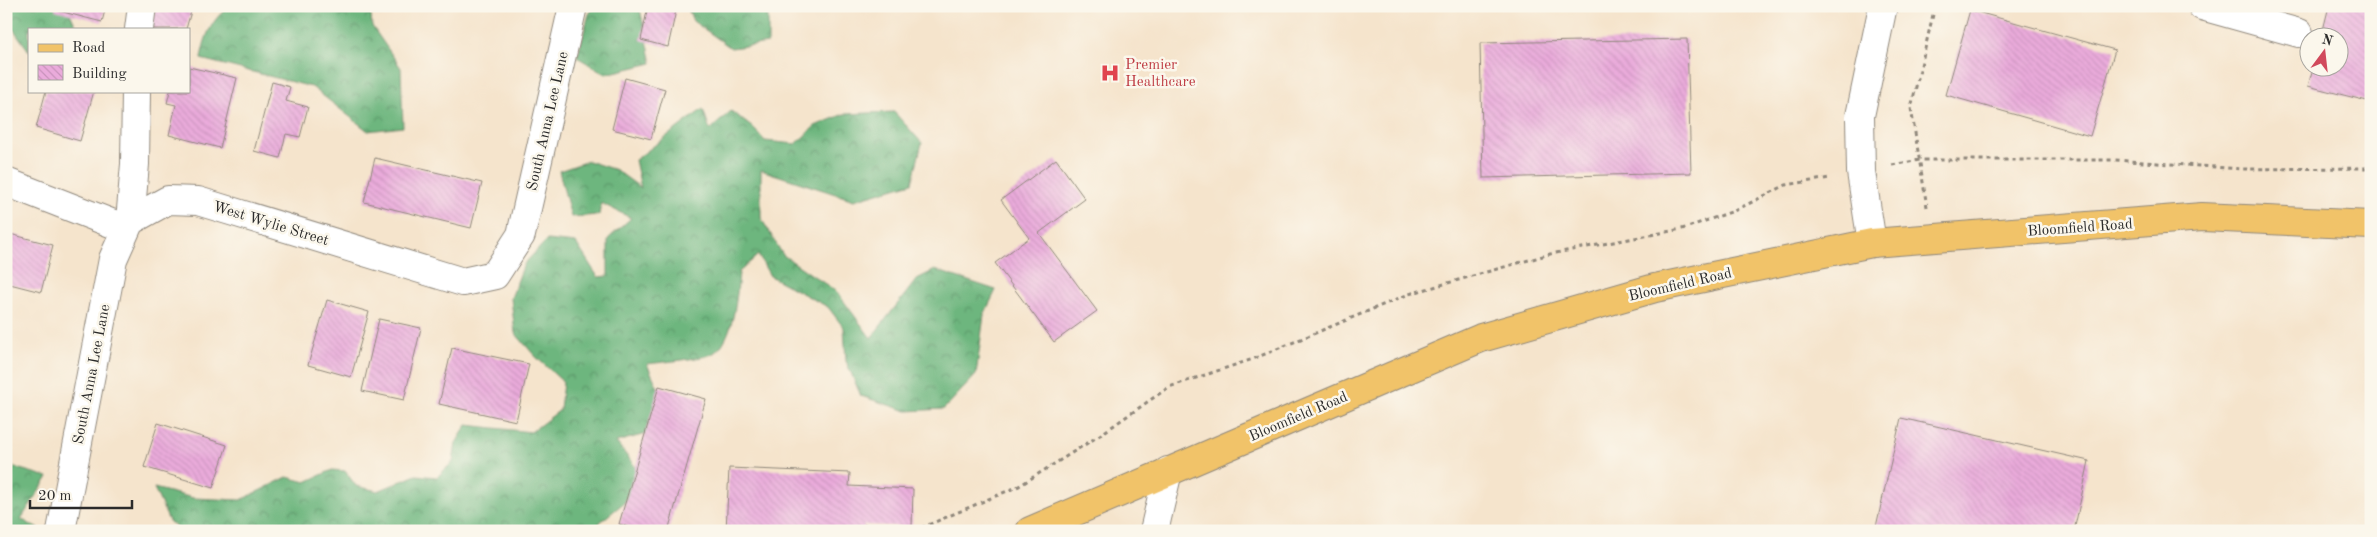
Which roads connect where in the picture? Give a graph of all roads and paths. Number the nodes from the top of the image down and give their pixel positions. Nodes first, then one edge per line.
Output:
1 (142, 6) edge
2 (573, 6) edge
3 (1883, 6) edge
4 (1935, 6) edge
5 (2202, 6) edge
6 (139, 28) edge
7 (2299, 33) dead end
8 (136, 92) edge
9 (1920, 160) junction
10 (2371, 168) edge
11 (6, 182) edge
12 (1807, 183) dead end
13 (130, 221) junction
14 (2371, 225) edge
15 (521, 235) joint
16 (1931, 238) junction
17 (1872, 243) junction
18 (1168, 470) junction
19 (61, 531) edge
20 (914, 531) edge
21 (1030, 531) edge
22 (1154, 531) edge

1 - 6 street
2 - 15 street, South Anna Lee Lane
3 - 17 street
4 - 9 path
5 - 7 street
8 - 13 street, South Anna Lee Lane
9 - 10 path
9 - 16 path
11 - 13 street, West Wylie Street
12 - 20 path
13 - 15 street, West Wylie Street
13 - 19 street, South Anna Lee Lane
14 - 16 main road, Bloomfield Road
16 - 17 main road, Bloomfield Road
17 - 18 main road, Bloomfield Road
18 - 21 main road, Bloomfield Road
18 - 22 street

